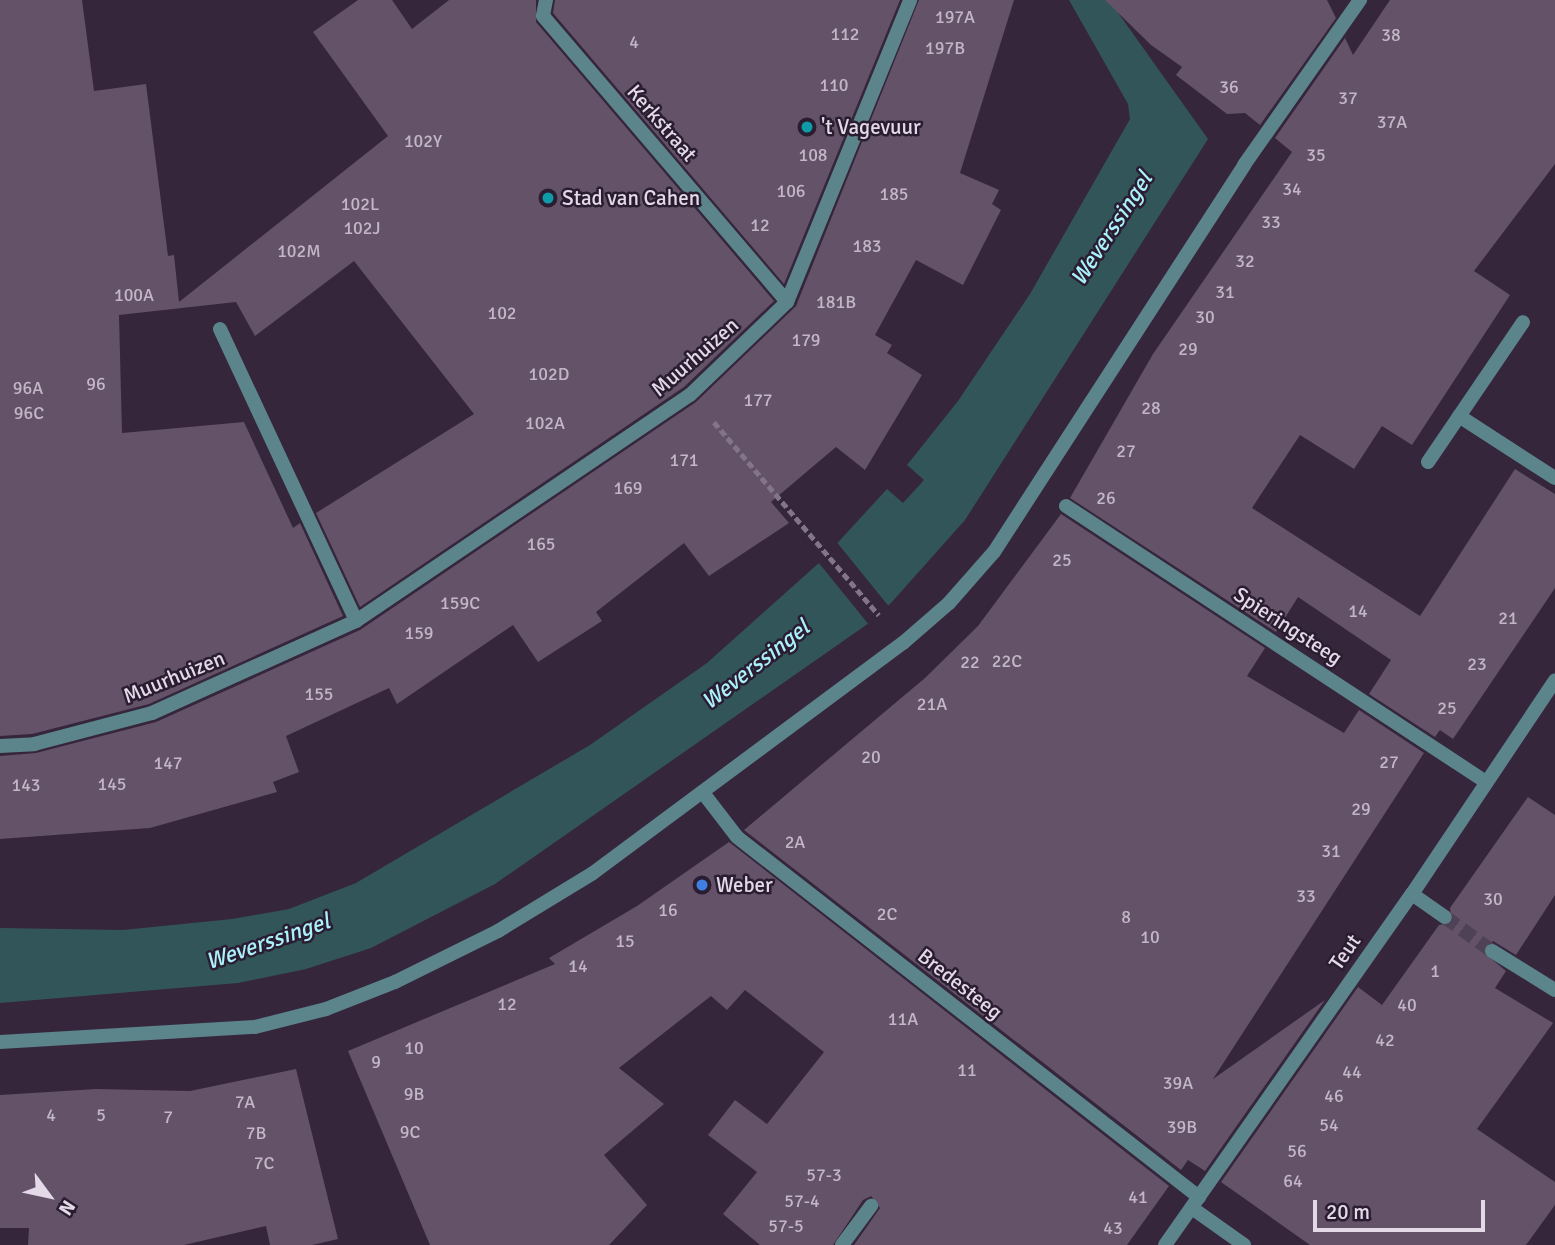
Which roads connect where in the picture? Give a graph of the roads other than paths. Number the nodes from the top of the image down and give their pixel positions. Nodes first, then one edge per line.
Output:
1 (546, 0) edge
2 (910, 0) edge
3 (1360, 0) edge
4 (787, 302) junction
5 (1523, 322) dead end
6 (220, 329) dead end
7 (1459, 416) junction
8 (1428, 462) dead end
9 (1555, 478) edge
10 (1066, 506) dead end
11 (356, 621) junction
12 (1555, 680) edge
13 (0, 746) edge
14 (1486, 782) junction
15 (704, 794) junction
16 (1412, 894) junction
17 (1445, 917) tunnel mouth
18 (1492, 951) tunnel mouth
19 (1555, 990) edge
20 (0, 1042) edge
21 (1195, 1203) junction
22 (871, 1206) dead end
23 (842, 1245) edge
24 (1165, 1245) edge
25 (1244, 1245) edge

1 - 4 street, Kerkstraat
2 - 4 street, Muurhuizen
3 - 15 street
4 - 11 street, Muurhuizen
5 - 7 street
6 - 11 street
7 - 8 street
7 - 9 street
10 - 14 street, Spieringsteeg
11 - 13 street, Muurhuizen
12 - 14 street, Teut
14 - 16 street, Teut
15 - 20 street
15 - 21 street, Bredesteeg
16 - 17 street
16 - 21 street, Teut
18 - 19 street
21 - 24 street, Teut
21 - 25 street, Bredesteeg
22 - 23 street

